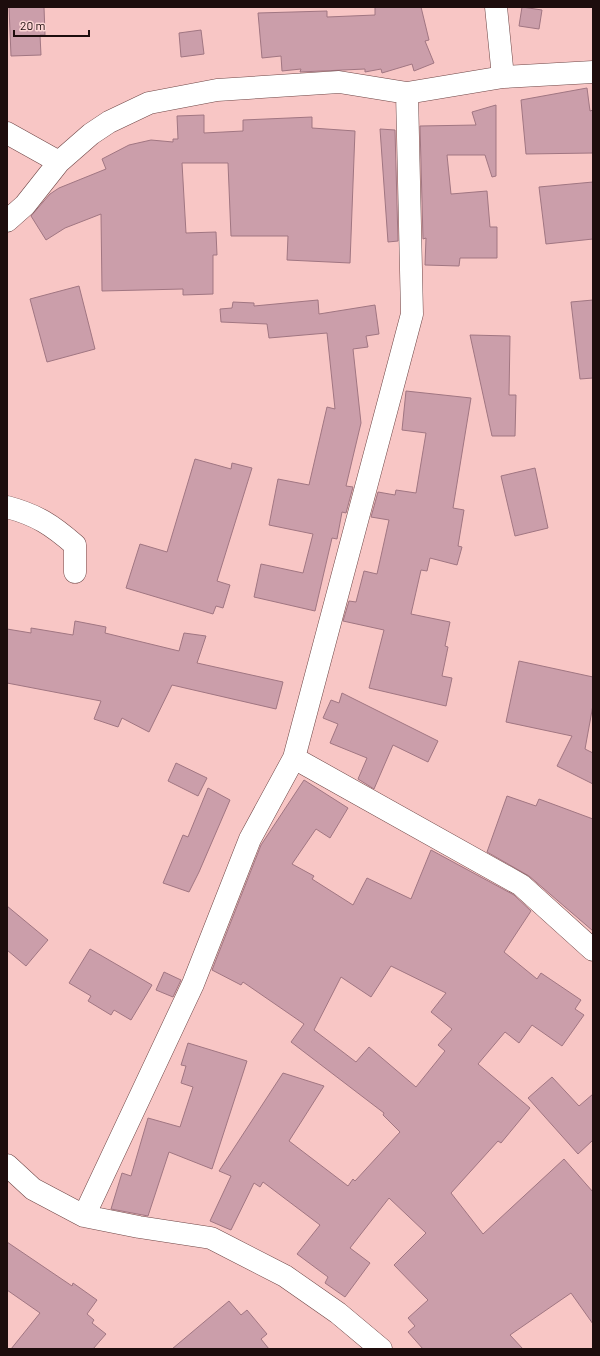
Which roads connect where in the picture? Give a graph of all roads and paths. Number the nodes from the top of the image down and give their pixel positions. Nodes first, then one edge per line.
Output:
1 (496, 7) edge
2 (593, 72) edge
3 (503, 77) junction
4 (407, 94) junction
5 (7, 133) edge
6 (59, 162) junction
7 (7, 220) edge
8 (7, 507) edge
9 (75, 572) dead end
10 (294, 758) junction
11 (593, 950) edge
12 (7, 1165) edge
13 (84, 1216) junction
14 (381, 1349) edge

1 - 3 street
2 - 3 street
3 - 4 street
4 - 6 street
4 - 10 street
5 - 6 street
6 - 7 street
8 - 9 street
10 - 11 street
10 - 13 street
12 - 13 street
13 - 14 street

